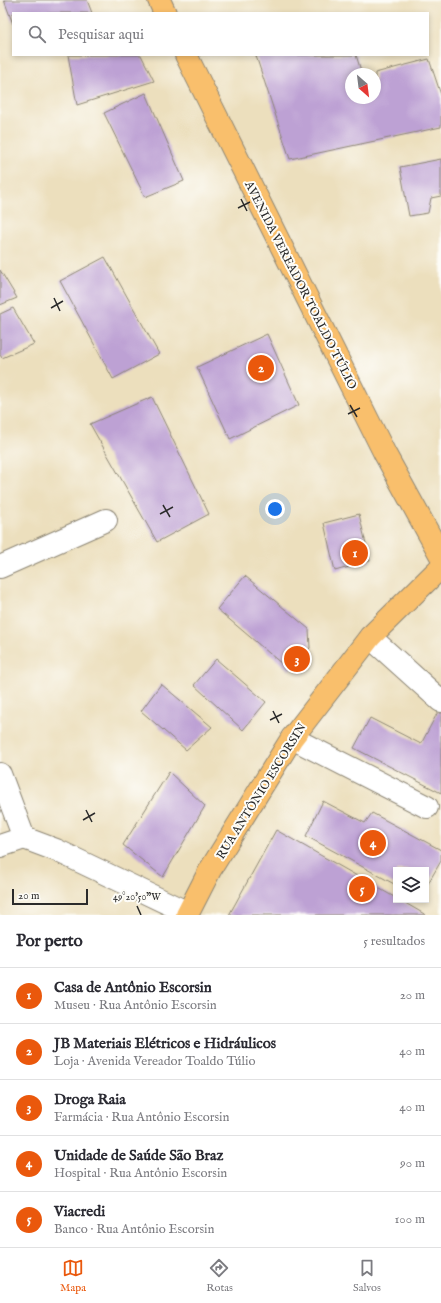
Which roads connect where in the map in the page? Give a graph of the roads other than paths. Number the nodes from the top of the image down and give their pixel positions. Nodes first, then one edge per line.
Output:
1 (159, 0) edge
2 (165, 12) edge
3 (186, 56) edge
4 (106, 520) dead end
5 (441, 556) edge
6 (0, 567) edge
7 (441, 567) edge
8 (370, 637) junction
9 (437, 691) edge
10 (292, 738) junction
11 (0, 774) edge
12 (427, 807) dead end
13 (24, 838) junction
14 (0, 846) edge
15 (187, 914) edge

1 - 2 main road
3 - 5 main road, AVENIDA VEREADOR TOALDO TÚLIO
4 - 6 street
7 - 8 main road, RUA ANTÔNIO ESCORSIN
8 - 9 street
8 - 10 main road, RUA ANTÔNIO ESCORSIN
10 - 12 street
10 - 15 main road, RUA ANTÔNIO ESCORSIN
11 - 13 street
13 - 14 street
13 - 15 street

